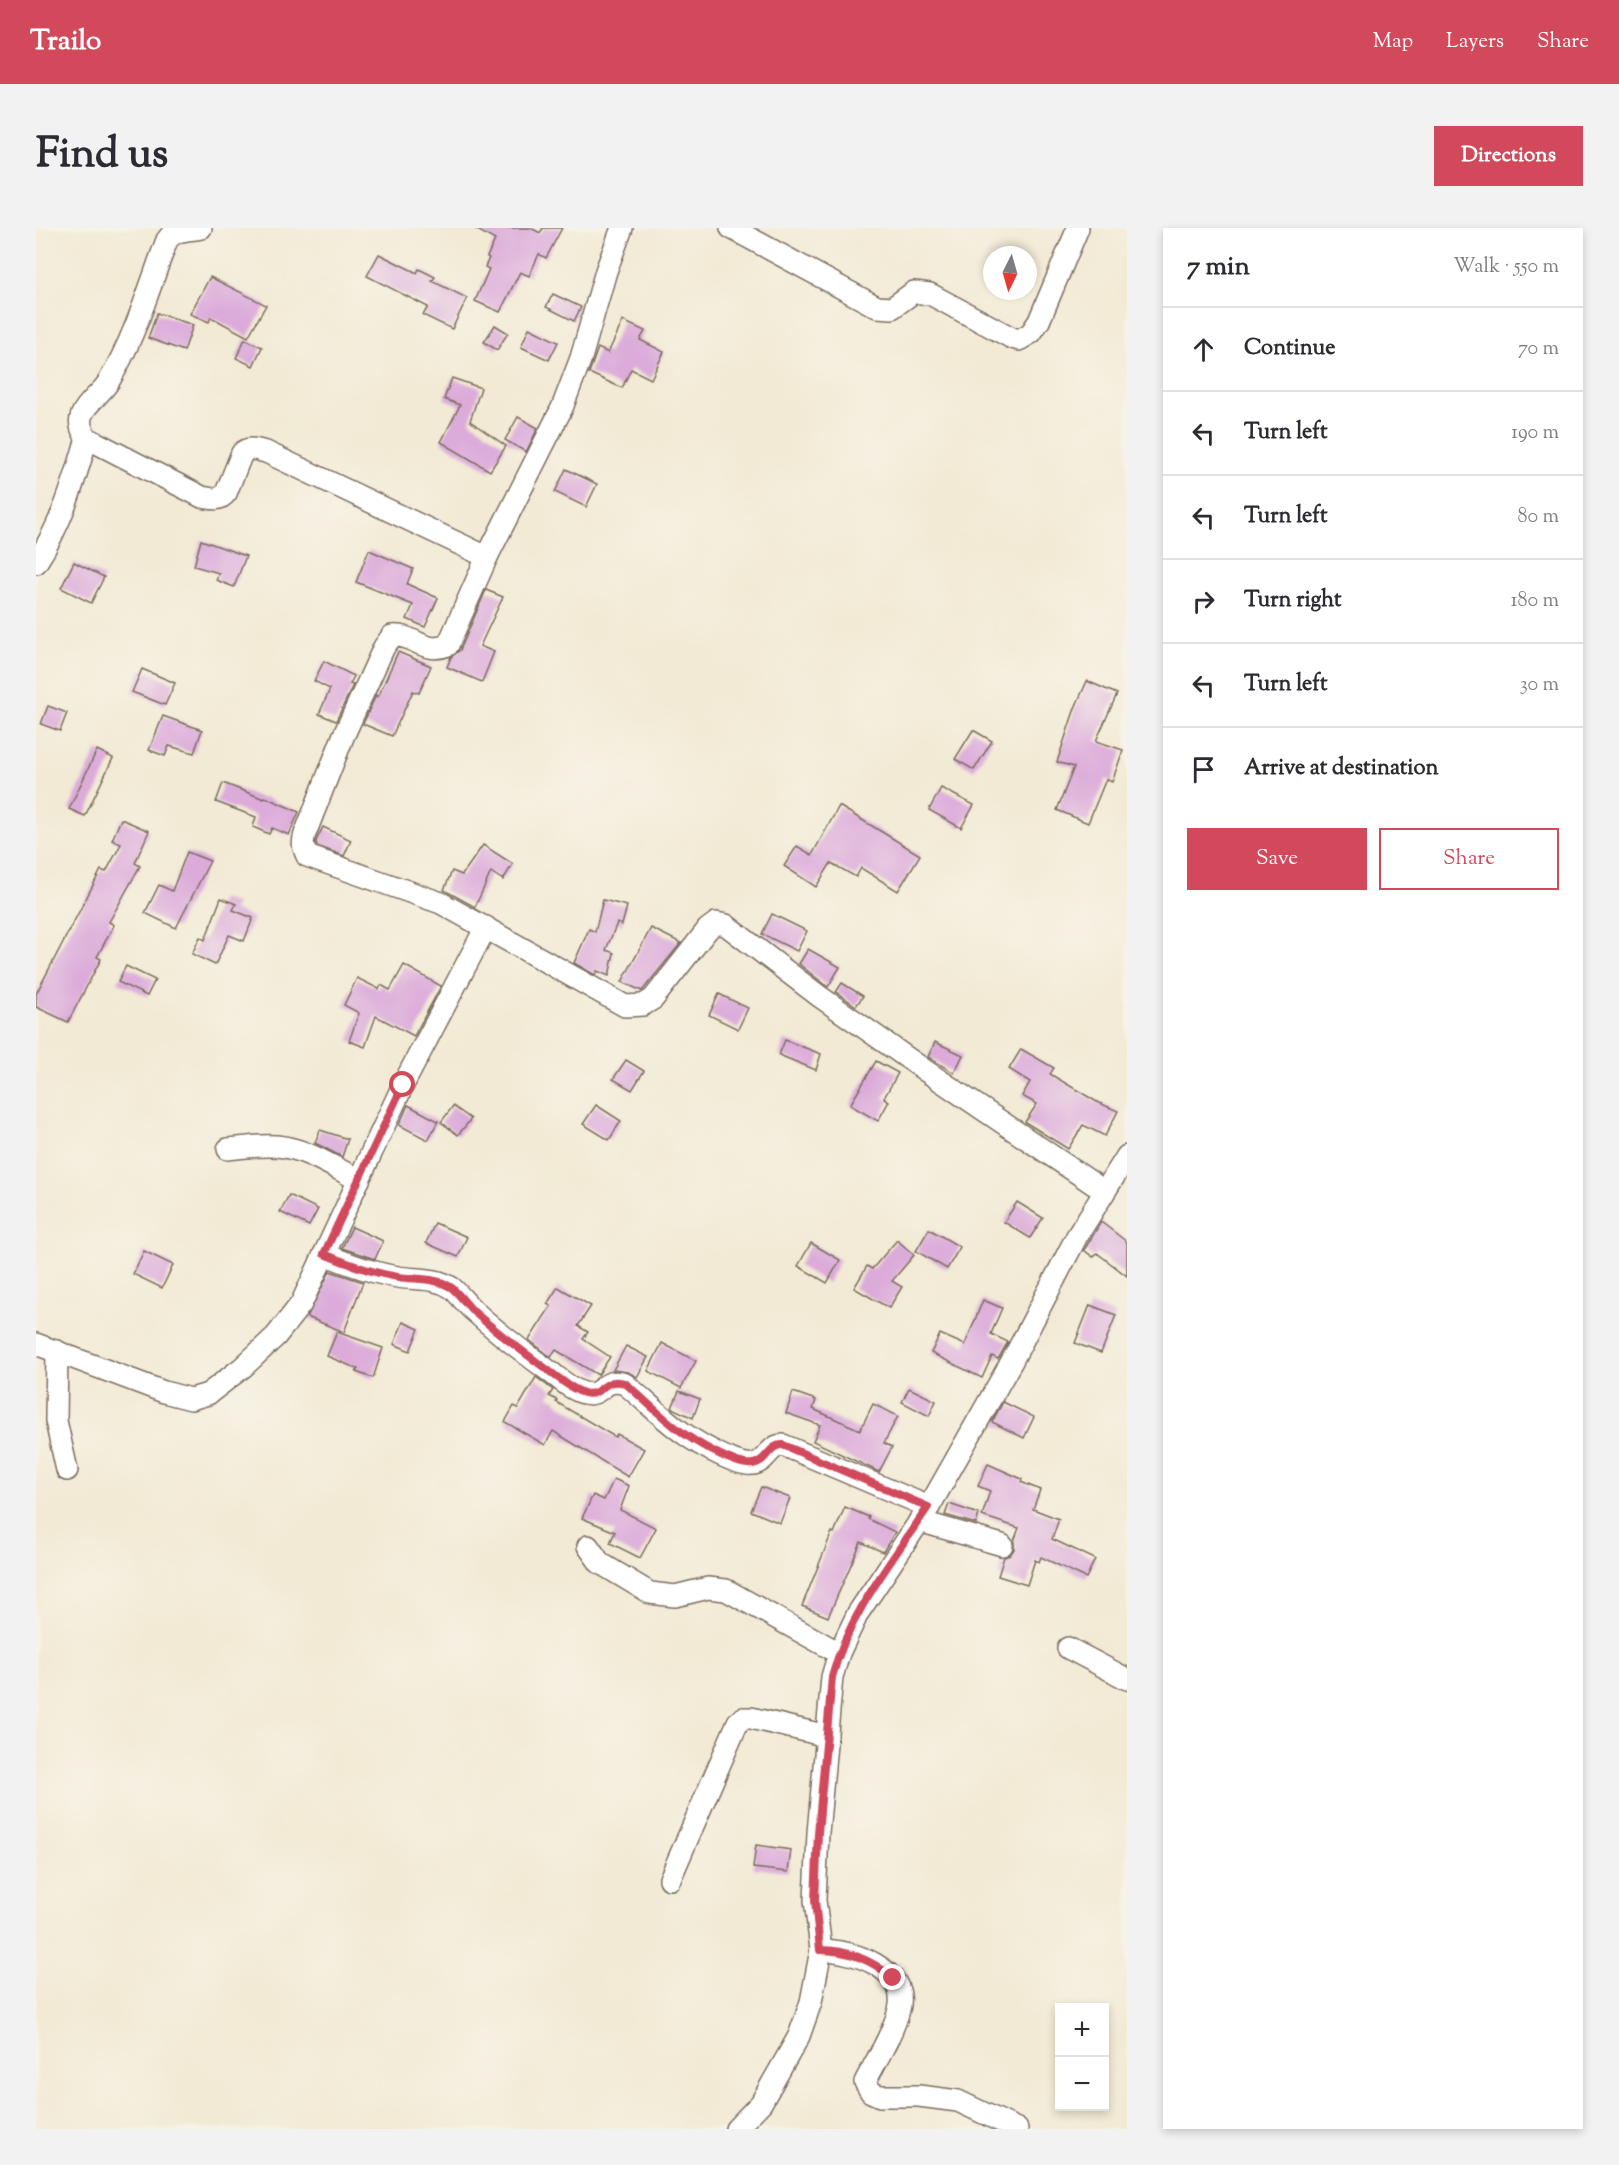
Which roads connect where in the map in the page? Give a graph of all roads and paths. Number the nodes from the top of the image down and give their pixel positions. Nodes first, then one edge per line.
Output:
1 (201, 228) edge
2 (622, 228) edge
3 (731, 228) edge
4 (1078, 228) edge
5 (87, 438) junction
6 (487, 557) junction
7 (36, 563) edge
8 (486, 927) junction
9 (228, 1149) dead end
10 (1127, 1156) edge
11 (358, 1180) junction
12 (1104, 1191) junction
13 (324, 1254) junction
14 (36, 1344) edge
15 (57, 1351) junction
16 (67, 1470) dead end
17 (924, 1514) junction
18 (1002, 1545) dead end
19 (588, 1546) dead end
20 (1068, 1648) dead end
21 (839, 1653) junction
22 (1127, 1679) edge
23 (827, 1736) junction
24 (670, 1879) dead end
25 (820, 1950) junction
26 (736, 2129) edge
27 (1017, 2129) edge

1 - 5 street
2 - 6 street
3 - 4 street
5 - 6 street
5 - 7 street
6 - 8 street
8 - 11 street
8 - 12 street
9 - 11 street
10 - 12 street
11 - 13 street
12 - 17 street
13 - 15 street
13 - 17 street
14 - 15 street
15 - 16 street
17 - 18 street
17 - 21 street
19 - 21 street
20 - 22 street
21 - 23 street
23 - 24 street
23 - 25 street
25 - 26 street
25 - 27 street

